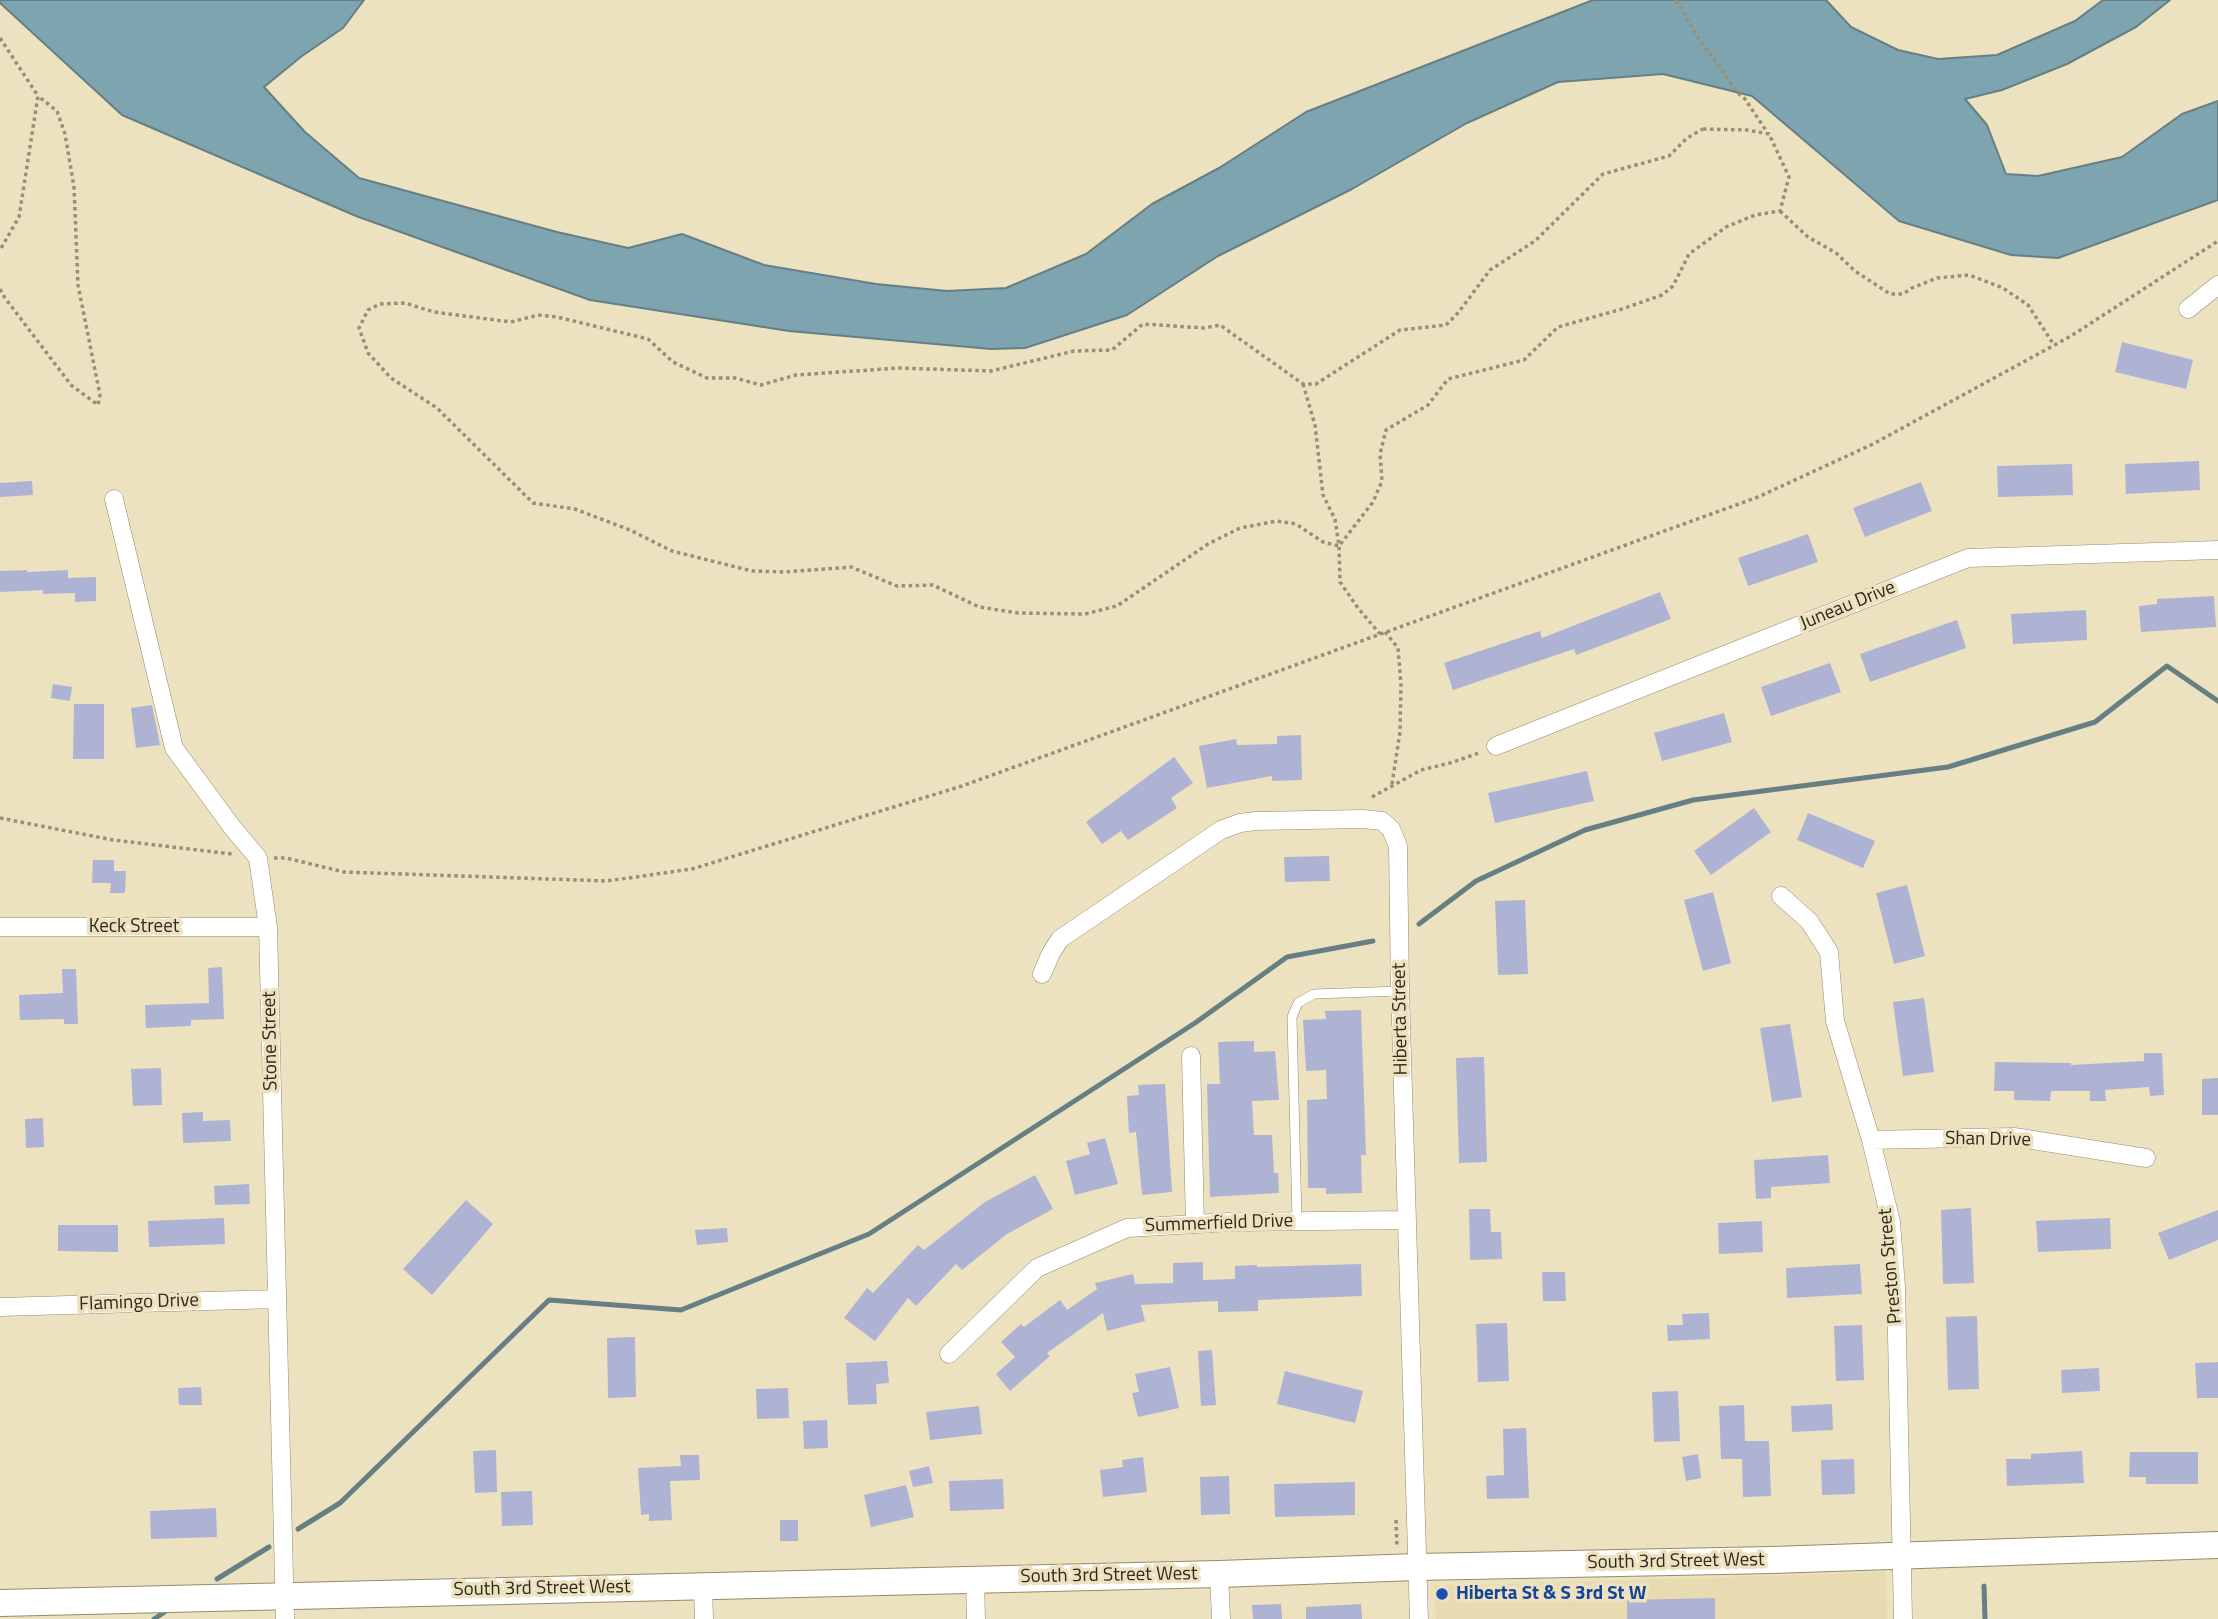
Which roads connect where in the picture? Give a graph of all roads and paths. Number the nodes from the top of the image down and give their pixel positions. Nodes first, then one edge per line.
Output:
1 (1676, 0) edge
2 (0, 38) edge
3 (38, 96) junction
4 (1769, 134) junction
5 (1780, 211) junction
6 (2218, 241) edge
7 (0, 250) edge
8 (2218, 285) edge
9 (0, 289) edge
10 (2188, 309) dead end
11 (2054, 345) junction
12 (1303, 384) junction
13 (114, 499) dead end
14 (1339, 546) junction
15 (2218, 550) edge
16 (1382, 633) junction
17 (1496, 746) joint
18 (1392, 784) junction
19 (1372, 797) dead end
20 (0, 818) edge
21 (258, 858) junction
22 (1781, 896) dead end
23 (0, 927) edge
24 (268, 927) junction
25 (1042, 974) dead end
26 (1400, 991) junction
27 (1191, 1056) dead end
28 (1871, 1140) junction
29 (2146, 1158) dead end
30 (1407, 1220) junction
31 (1297, 1221) junction
32 (1195, 1224) junction
33 (277, 1299) junction
34 (0, 1307) edge
35 (949, 1354) dead end
36 (2218, 1545) edge
37 (1902, 1555) junction
38 (1417, 1567) junction
39 (1219, 1574) junction
40 (975, 1578) junction
41 (702, 1585) junction
42 (0, 1603) edge
43 (285, 1607) edge
44 (704, 1619) edge
45 (976, 1619) edge
46 (1221, 1619) edge
47 (1419, 1619) edge
48 (1903, 1619) edge

1 - 4 path
2 - 3 path
3 - 7 path
3 - 9 path
4 - 5 path
4 - 12 path
5 - 11 path
5 - 14 path
6 - 11 path
8 - 10 street
11 - 16 path
12 - 14 path
12 - 14 path
13 - 21 street
14 - 16 path
15 - 17 street, Juneau Drive
16 - 18 path
16 - 21 path
17 - 18 path
18 - 19 path
20 - 21 path
21 - 24 street, Stone Street
22 - 28 street, Preston Street
23 - 24 street, Keck Street
24 - 33 street, Stone Street
25 - 26 street, Hiberta Street
26 - 30 street, Hiberta Street
26 - 31 lane
27 - 32 street
28 - 29 street, Shan Drive
28 - 37 street, Preston Street
30 - 31 street, Summerfield Drive
30 - 38 street, Hiberta Street
31 - 32 street, Summerfield Drive
32 - 35 street, Summerfield Drive
33 - 34 street, Flamingo Drive
33 - 43 street, Stone Street
36 - 37 street, South 3rd Street West
37 - 38 street, South 3rd Street West
37 - 48 street, Preston Street
38 - 39 street, South 3rd Street West
38 - 47 street, Hiberta Street
39 - 40 street, South 3rd Street West
39 - 46 street
40 - 41 street, South 3rd Street West
40 - 45 street
41 - 43 street, South 3rd Street West
41 - 44 street
42 - 43 street, South 3rd Street West

